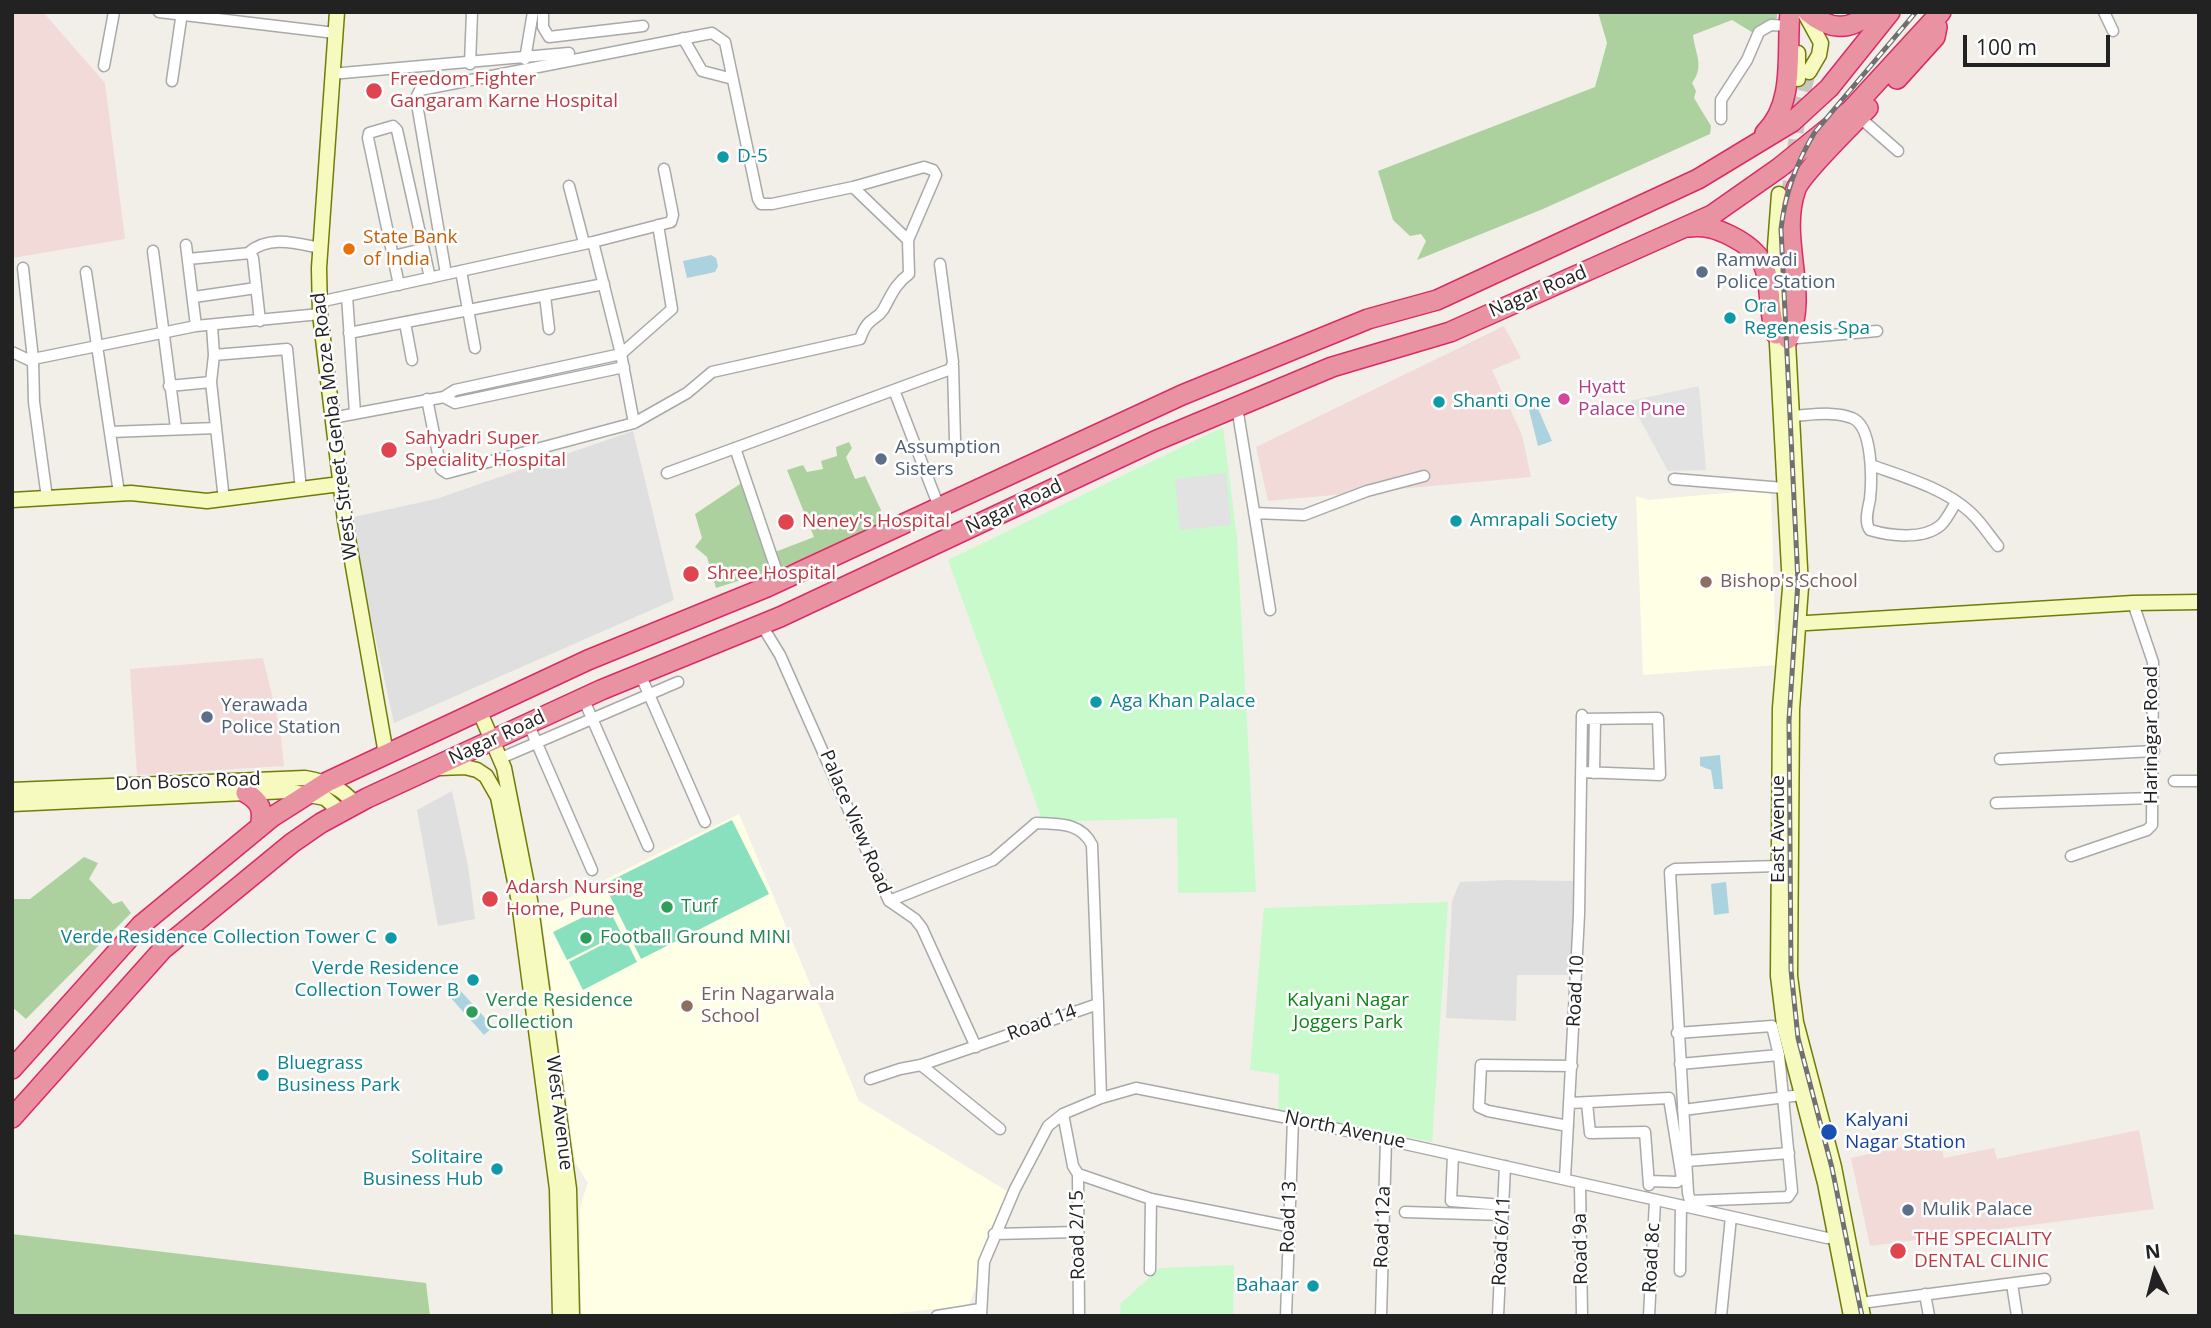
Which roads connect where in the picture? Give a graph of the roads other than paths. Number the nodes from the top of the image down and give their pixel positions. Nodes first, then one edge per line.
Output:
1 (114, 12) edge
2 (159, 12) edge
3 (337, 12) edge
4 (472, 12) edge
5 (533, 12) edge
6 (543, 12) edge
7 (1806, 12) edge
8 (1871, 12) edge
9 (1890, 12) edge
10 (2104, 12) edge
11 (182, 14) edge
12 (1938, 15) edge
13 (1791, 17) edge
14 (643, 26) dead end
15 (2113, 31) dead end
16 (335, 33) junction
17 (683, 38) junction
18 (569, 53) dead end
19 (526, 59) junction
20 (470, 64) junction
21 (104, 66) dead end
22 (331, 74) junction
23 (733, 79) junction
24 (172, 80) dead end
25 (1855, 114) junction
26 (1721, 119) dead end
27 (1898, 151) dead end
28 (1744, 152) junction
29 (664, 169) dead end
30 (569, 186) dead end
31 (853, 187) junction
32 (1784, 195) tunnel mouth
33 (658, 225) junction
34 (1687, 227) junction
35 (908, 240) junction
36 (588, 243) junction
37 (186, 245) dead end
38 (320, 248) junction
39 (423, 249) junction
40 (153, 251) dead end
41 (248, 253) junction
42 (393, 256) junction
43 (188, 259) junction
44 (940, 264) dead end
45 (23, 268) dead end
46 (461, 271) junction
47 (86, 272) dead end
48 (446, 274) junction
49 (430, 278) junction
50 (604, 284) junction
51 (399, 285) junction
52 (256, 288) junction
53 (347, 296) junction
54 (545, 296) junction
55 (194, 297) junction
56 (320, 308) junction
57 (468, 312) junction
58 (260, 321) junction
59 (405, 323) junction
60 (196, 326) junction
61 (212, 326) junction
62 (549, 330) dead end
63 (1877, 331) dead end
64 (162, 333) junction
65 (349, 333) junction
66 (1780, 337) junction
67 (1311, 341) junction
68 (95, 346) junction
69 (475, 348) dead end
70 (1288, 351) junction
71 (12, 352) edge
72 (621, 354) junction
73 (214, 355) junction
74 (32, 360) junction
75 (412, 360) dead end
76 (953, 366) junction
77 (624, 367) junction
78 (1323, 371) junction
79 (1299, 381) junction
80 (211, 382) junction
81 (169, 386) junction
82 (894, 390) junction
83 (444, 397) junction
84 (427, 399) junction
85 (1237, 407) junction
86 (355, 413) junction
87 (1787, 416) junction
88 (332, 418) junction
89 (634, 423) junction
90 (176, 428) junction
91 (216, 428) junction
92 (110, 432) junction
93 (956, 441) dead end
94 (735, 448) junction
95 (1871, 465) junction
96 (667, 473) dead end
97 (1424, 476) dead end
98 (1674, 479) dead end
99 (340, 484) junction
100 (1784, 488) junction
101 (301, 490) junction
102 (119, 492) junction
103 (47, 498) junction
104 (12, 500) edge
105 (224, 500) junction
106 (1956, 502) junction
107 (939, 507) junction
108 (1254, 513) junction
109 (1998, 546) dead end
110 (780, 581) junction
111 (2199, 602) edge
112 (2133, 603) junction
113 (1270, 610) dead end
114 (761, 624) junction
115 (1794, 624) junction
116 (640, 674) junction
117 (678, 682) dead end
118 (649, 694) junction
119 (583, 698) junction
120 (479, 710) junction
121 (592, 718) junction
122 (1595, 719) junction
123 (528, 723) junction
124 (537, 742) junction
125 (497, 749) junction
126 (2154, 751) junction
127 (386, 754) junction
128 (2000, 758) dead end
129 (427, 770) junction
130 (1581, 772) junction
131 (1594, 773) junction
132 (2199, 781) edge
133 (327, 782) junction
134 (2174, 782) dead end
135 (12, 790) edge
136 (246, 793) junction
137 (308, 793) junction
138 (2152, 799) junction
139 (1996, 803) dead end
140 (12, 804) edge
141 (349, 808) junction
142 (705, 821) dead end
143 (260, 827) junction
144 (648, 846) dead end
145 (2071, 856) dead end
146 (1778, 866) junction
147 (592, 870) dead end
148 (889, 901) junction
149 (1098, 1004) junction
150 (1677, 1034) junction
151 (976, 1047) junction
152 (1779, 1055) junction
153 (921, 1065) junction
154 (1680, 1065) junction
155 (1572, 1066) junction
156 (12, 1069) edge
157 (870, 1079) dead end
158 (1807, 1094) junction
159 (1101, 1098) junction
160 (1784, 1099) junction
161 (1570, 1103) junction
162 (1587, 1103) junction
163 (1683, 1111) junction
164 (1063, 1114) junction
165 (12, 1118) edge
166 (1293, 1119) junction
167 (1568, 1126) junction
168 (1000, 1129) dead end
169 (1386, 1139) junction
170 (1789, 1153) junction
171 (1453, 1154) junction
172 (1687, 1161) junction
173 (1505, 1166) junction
174 (1078, 1174) junction
175 (1565, 1179) junction
176 (1650, 1181) junction
177 (1580, 1183) junction
178 (1151, 1199) junction
179 (1650, 1199) junction
180 (1681, 1206) junction
181 (1503, 1210) junction
182 (1405, 1212) dead end
183 (1731, 1217) junction
184 (1287, 1226) junction
185 (1079, 1232) junction
186 (994, 1234) junction
187 (1842, 1236) junction
188 (1150, 1270) dead end
189 (1680, 1271) dead end
190 (2045, 1279) dead end
191 (2012, 1284) junction
192 (1925, 1294) junction
193 (1862, 1309) edge
194 (981, 1313) edge
195 (560, 1316) edge
196 (572, 1316) edge
197 (937, 1316) edge
198 (1079, 1316) edge
199 (1286, 1316) edge
200 (1381, 1316) edge
201 (1498, 1316) edge
202 (1581, 1316) edge
203 (1649, 1316) edge
204 (1721, 1316) edge
205 (1851, 1316) edge
206 (1928, 1316) edge
207 (2017, 1316) edge

1 - 21 street
2 - 11 street
3 - 16 main road, West Street Genba Moze Road
4 - 20 street
5 - 19 street
6 - 14 street
7 - 8 highway
7 - 13 main road
9 - 28 highway, Nagar Road
10 - 15 street
11 - 16 street
11 - 24 street
12 - 25 highway
13 - 26 street
13 - 28 highway
16 - 22 main road, West Street Genba Moze Road
17 - 23 street
17 - 23 street
17 - 48 street
18 - 19 street
19 - 20 street
20 - 22 street
22 - 38 main road, West Street Genba Moze Road
23 - 31 street
25 - 27 street
25 - 34 highway, Nagar Road
25 - 66 highway
28 - 67 highway, Nagar Road
29 - 33 street
30 - 36 street
31 - 35 street
31 - 35 street
32 - 66 main road, East Avenue
33 - 36 street
33 - 72 street
34 - 66 highway
34 - 78 highway, Nagar Road
35 - 89 street
36 - 46 street
36 - 50 street
37 - 43 street
38 - 41 street
38 - 56 main road, West Street Genba Moze Road
39 - 42 street
39 - 42 street
39 - 49 street
40 - 64 street
41 - 43 street
41 - 52 street
42 - 51 street
43 - 55 street
44 - 76 street
45 - 74 street
46 - 48 street
46 - 57 street
47 - 68 street
48 - 49 street
49 - 51 street
50 - 54 street
50 - 72 street
51 - 53 street
52 - 55 street
52 - 58 street
53 - 56 street
53 - 65 street
54 - 57 street
54 - 62 street
55 - 60 street
56 - 58 street
56 - 88 main road, West Street Genba Moze Road
57 - 59 street
57 - 69 street
58 - 61 street
59 - 65 street
59 - 75 street
60 - 61 street
60 - 64 street
61 - 73 street
63 - 66 street
64 - 68 street
64 - 81 street
65 - 86 street
66 - 87 main road, East Avenue
67 - 70 highway, Nagar Road
67 - 78 highway
68 - 74 street
68 - 92 street
70 - 79 highway
70 - 107 highway, Nagar Road
71 - 74 street
72 - 77 street
72 - 83 street
73 - 80 street
73 - 101 street
74 - 103 street
76 - 82 street
76 - 93 street
77 - 83 street
77 - 89 street
78 - 79 highway, Nagar Road
79 - 85 highway, Nagar Road
80 - 81 street
80 - 91 street
81 - 90 street
82 - 94 street
82 - 107 street
83 - 84 street
84 - 86 street
84 - 89 street
85 - 108 street
85 - 114 highway, Nagar Road
86 - 88 street
87 - 95 street
87 - 100 main road, East Avenue
87 - 115 main road, East Avenue
88 - 99 main road, West Street Genba Moze Road
90 - 91 street
90 - 92 street
91 - 105 street
92 - 102 street
94 - 96 street
94 - 110 street
95 - 106 street
95 - 106 street
97 - 108 street
98 - 100 street
99 - 101 main road
99 - 127 main road, West Street Genba Moze Road
100 - 115 main road, East Avenue
101 - 105 main road
102 - 103 main road
102 - 105 main road
103 - 104 main road
106 - 109 street
107 - 110 highway, Nagar Road
108 - 113 street
110 - 120 highway, Nagar Road
111 - 112 main road
112 - 115 main road
112 - 126 street, Harinagar Road
114 - 116 highway, Nagar Road
114 - 148 street, Palace View Road
115 - 146 main road, East Avenue
115 - 158 main road, East Avenue
116 - 118 street
116 - 119 highway, Nagar Road
117 - 118 street
118 - 121 street
118 - 142 street
119 - 121 street
119 - 123 highway, Nagar Road
120 - 125 main road, West Avenue
120 - 127 highway, Nagar Road
121 - 124 street
121 - 144 street
122 - 130 street, Road 10
122 - 131 street
122 - 131 street
123 - 124 street
123 - 125 highway, Nagar Road
124 - 125 street
124 - 147 street
125 - 129 highway, Nagar Road
125 - 196 main road, West Avenue
126 - 128 street
126 - 138 street, Harinagar Road
127 - 133 highway, Nagar Road
129 - 141 highway, Nagar Road
129 - 195 main road, West Avenue
130 - 131 street
130 - 155 street, Road 10
132 - 134 street
133 - 135 main road, Don Bosco Road
133 - 137 highway, Nagar Road
133 - 141 main road
136 - 137 main road, Don Bosco Road
136 - 140 main road, Don Bosco Road
136 - 143 highway
137 - 141 main road, Don Bosco Road
137 - 143 highway, Nagar Road
138 - 139 street
138 - 145 street, Harinagar Road
141 - 165 highway, Nagar Road
143 - 156 highway, Nagar Road
146 - 150 street
146 - 158 main road, East Avenue
148 - 149 street
148 - 151 street, Palace View Road
149 - 151 street, Road 14
149 - 159 street, Road 14
150 - 152 street
150 - 154 street
151 - 153 street, Road 14
152 - 154 street
152 - 160 street
153 - 157 street, Road 14
153 - 168 street
154 - 163 street
155 - 161 street, Road 10
155 - 167 street
158 - 160 street
158 - 187 main road, East Avenue
159 - 164 street, North Avenue
159 - 166 street, North Avenue
160 - 163 street
160 - 170 street
161 - 162 street
161 - 167 street, Road 10
162 - 176 street
162 - 176 street
163 - 172 street
164 - 174 street, Road 2/15
164 - 186 street, North Avenue
166 - 169 street, North Avenue
166 - 184 street, Road 13
167 - 175 street, Road 10
169 - 171 street, North Avenue
169 - 200 street, Road 12a
170 - 172 street
170 - 172 street
171 - 173 street, North Avenue
171 - 181 street
173 - 175 street, North Avenue
173 - 181 street, Road 6/11
174 - 178 street
174 - 185 street, Road 2/15
175 - 177 street, North Avenue
176 - 179 street, Road 8c
177 - 179 street, North Avenue
177 - 202 street, Road 9a
178 - 184 street
178 - 188 street
179 - 180 street, North Avenue
179 - 203 street, Road 8c
180 - 183 street, North Avenue
180 - 189 street
181 - 182 street
181 - 201 street, Road 6/11
183 - 187 street, North Avenue
183 - 204 street
184 - 199 street, Road 13
185 - 186 street
185 - 198 street, Road 2/15
186 - 194 street, North Avenue
187 - 193 main road, East Avenue
187 - 205 main road, East Avenue
190 - 191 street
191 - 192 street
191 - 207 street
192 - 193 street
192 - 206 street
194 - 197 street

